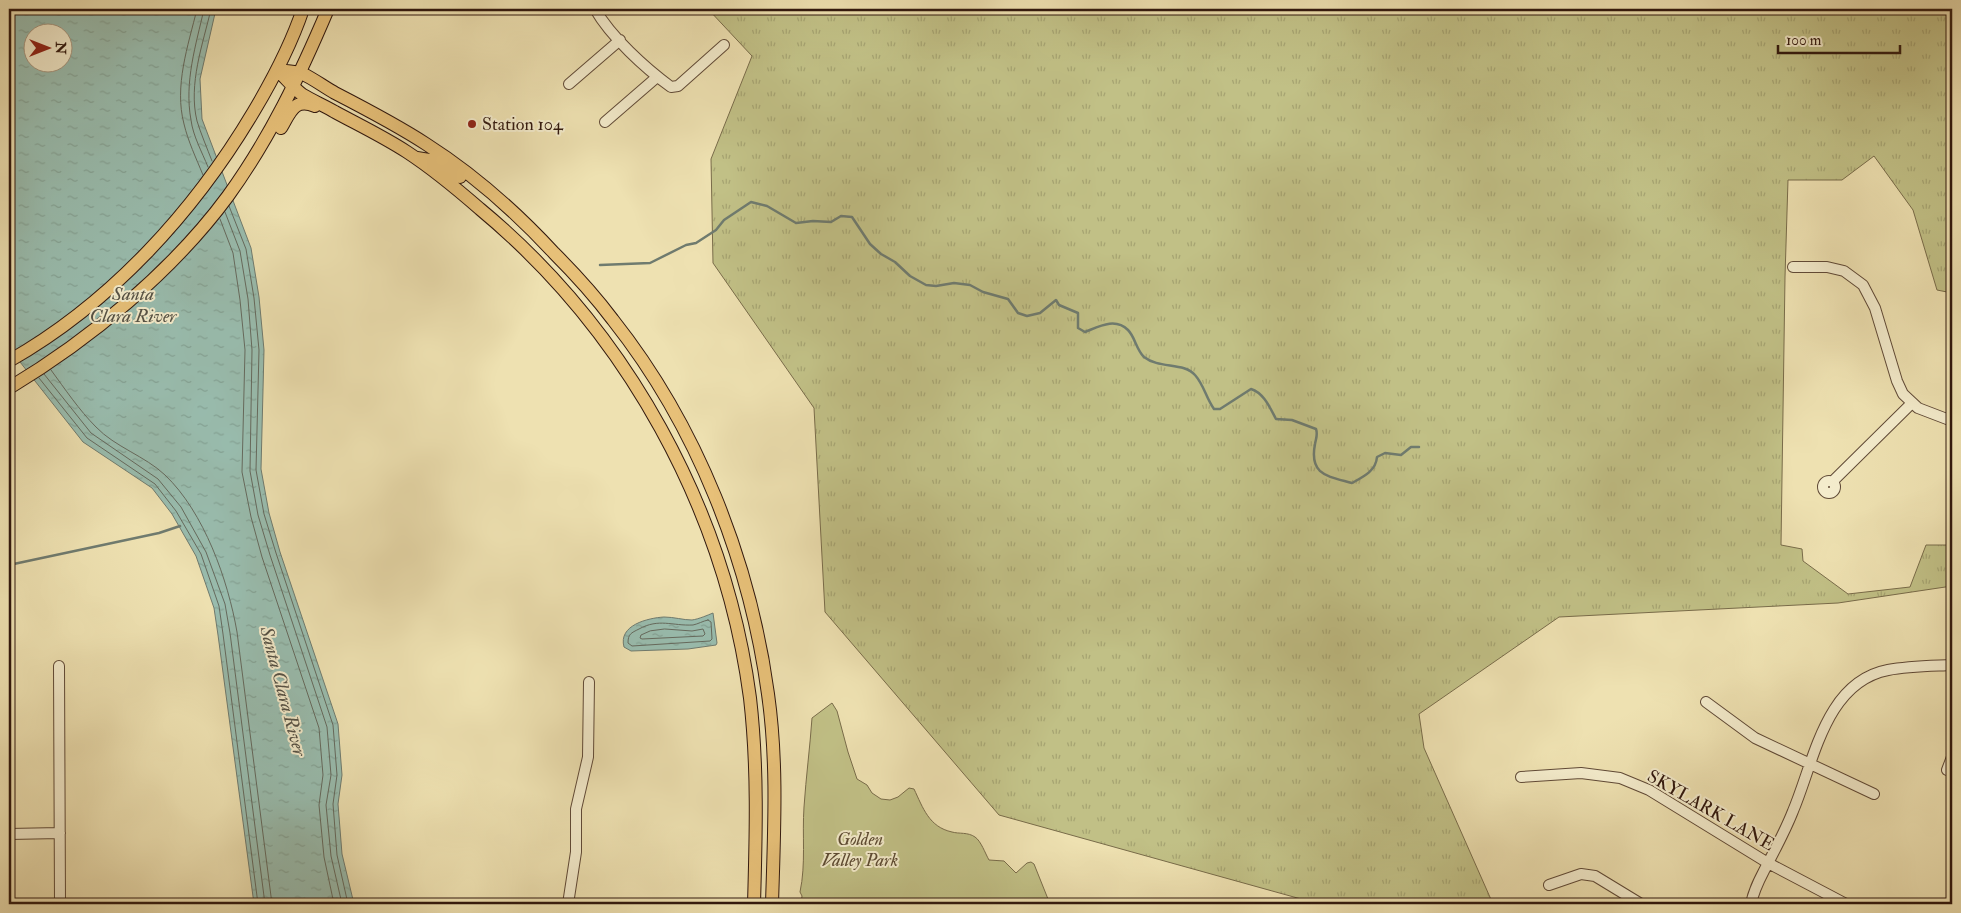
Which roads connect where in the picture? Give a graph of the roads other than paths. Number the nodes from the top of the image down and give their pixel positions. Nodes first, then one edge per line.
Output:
1 (304, 9) edge
2 (328, 9) edge
3 (595, 9) edge
4 (620, 40) junction
5 (724, 45) dead end
6 (277, 70) junction
7 (301, 73) junction
8 (657, 77) junction
9 (569, 84) dead end
10 (294, 86) junction
11 (605, 122) dead end
12 (372, 132) junction
13 (260, 148) junction
14 (415, 158) junction
15 (474, 179) junction
16 (1793, 267) dead end
17 (9, 361) edge
18 (9, 388) edge
19 (1912, 403) junction
20 (1952, 421) edge
21 (1832, 482) dead end
22 (1952, 665) edge
23 (59, 666) dead end
24 (589, 682) dead end
25 (1706, 702) dead end
26 (1952, 757) edge
27 (1810, 765) junction
28 (1948, 770) dead end
29 (1521, 777) dead end
30 (1874, 794) dead end
31 (60, 833) junction
32 (9, 834) edge
33 (1768, 863) junction
34 (1549, 885) dead end
35 (60, 904) edge
36 (568, 904) edge
37 (754, 904) edge
38 (772, 904) edge
39 (1641, 904) edge
40 (1751, 904) edge
41 (1846, 904) edge

1 - 6 main road
2 - 7 main road
3 - 4 street
4 - 8 street
4 - 9 street
5 - 8 street
6 - 7 main road
6 - 10 main road
6 - 17 main road
7 - 10 main road
7 - 15 main road
8 - 11 street
10 - 12 main road
10 - 13 main road
12 - 13 main road
12 - 14 main road
13 - 18 main road
14 - 15 main road
14 - 37 main road
15 - 38 main road
16 - 19 street
19 - 20 street
19 - 21 street
22 - 27 street
23 - 31 street
24 - 36 street
25 - 27 street
26 - 28 street
27 - 30 street
27 - 33 street
29 - 33 street, SKYLARK LANE
31 - 32 street
31 - 35 street
33 - 40 street
33 - 41 street, SKYLARK LANE
34 - 39 street

